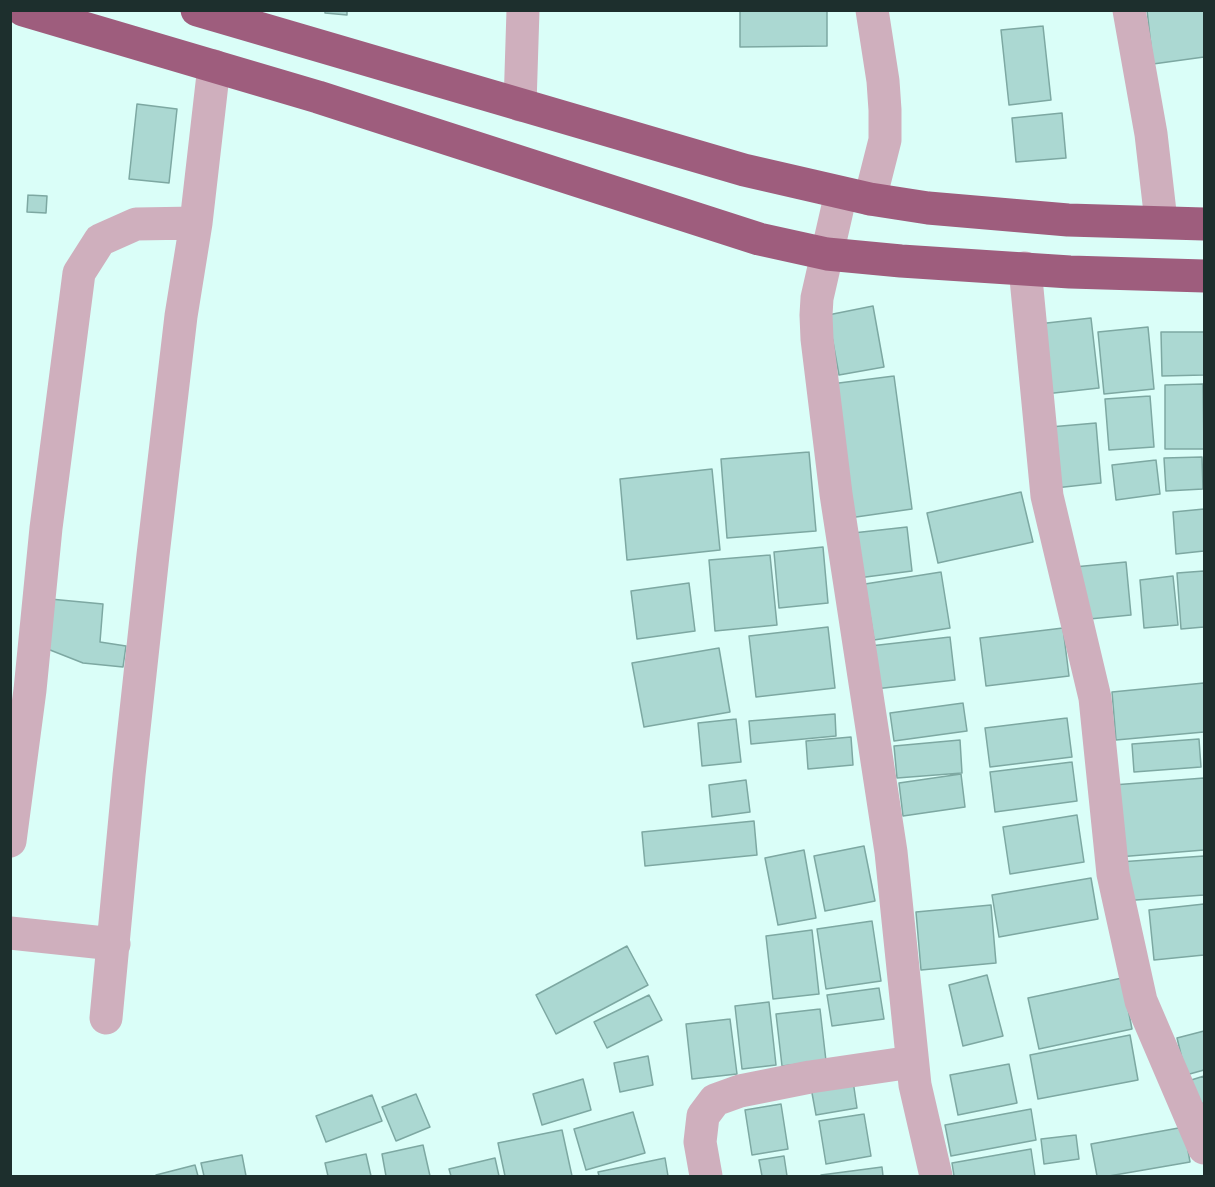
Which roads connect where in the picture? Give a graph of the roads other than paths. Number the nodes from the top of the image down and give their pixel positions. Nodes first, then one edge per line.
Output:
1 (23, 10) edge
2 (197, 10) edge
3 (523, 10) edge
4 (872, 10) edge
5 (1130, 10) edge
6 (214, 66) junction
7 (520, 105) junction
8 (855, 196) junction
9 (1161, 221) junction
10 (196, 223) junction
11 (1204, 224) edge
12 (827, 254) junction
13 (1025, 268) junction
14 (1204, 276) edge
15 (10, 841) edge
16 (10, 933) edge
17 (114, 944) junction
18 (106, 1018) dead end
19 (912, 1062) junction
20 (1204, 1148) edge
21 (706, 1176) edge
22 (936, 1176) edge

1 - 6 highway
2 - 7 highway
3 - 7 street
4 - 8 street
5 - 9 street
6 - 10 street
6 - 12 highway
7 - 8 highway
8 - 9 highway
8 - 12 street
9 - 11 highway
10 - 15 street
10 - 17 street
12 - 13 highway
12 - 19 street
13 - 14 highway
13 - 20 street
16 - 17 street
17 - 18 street
19 - 21 street
19 - 22 street

